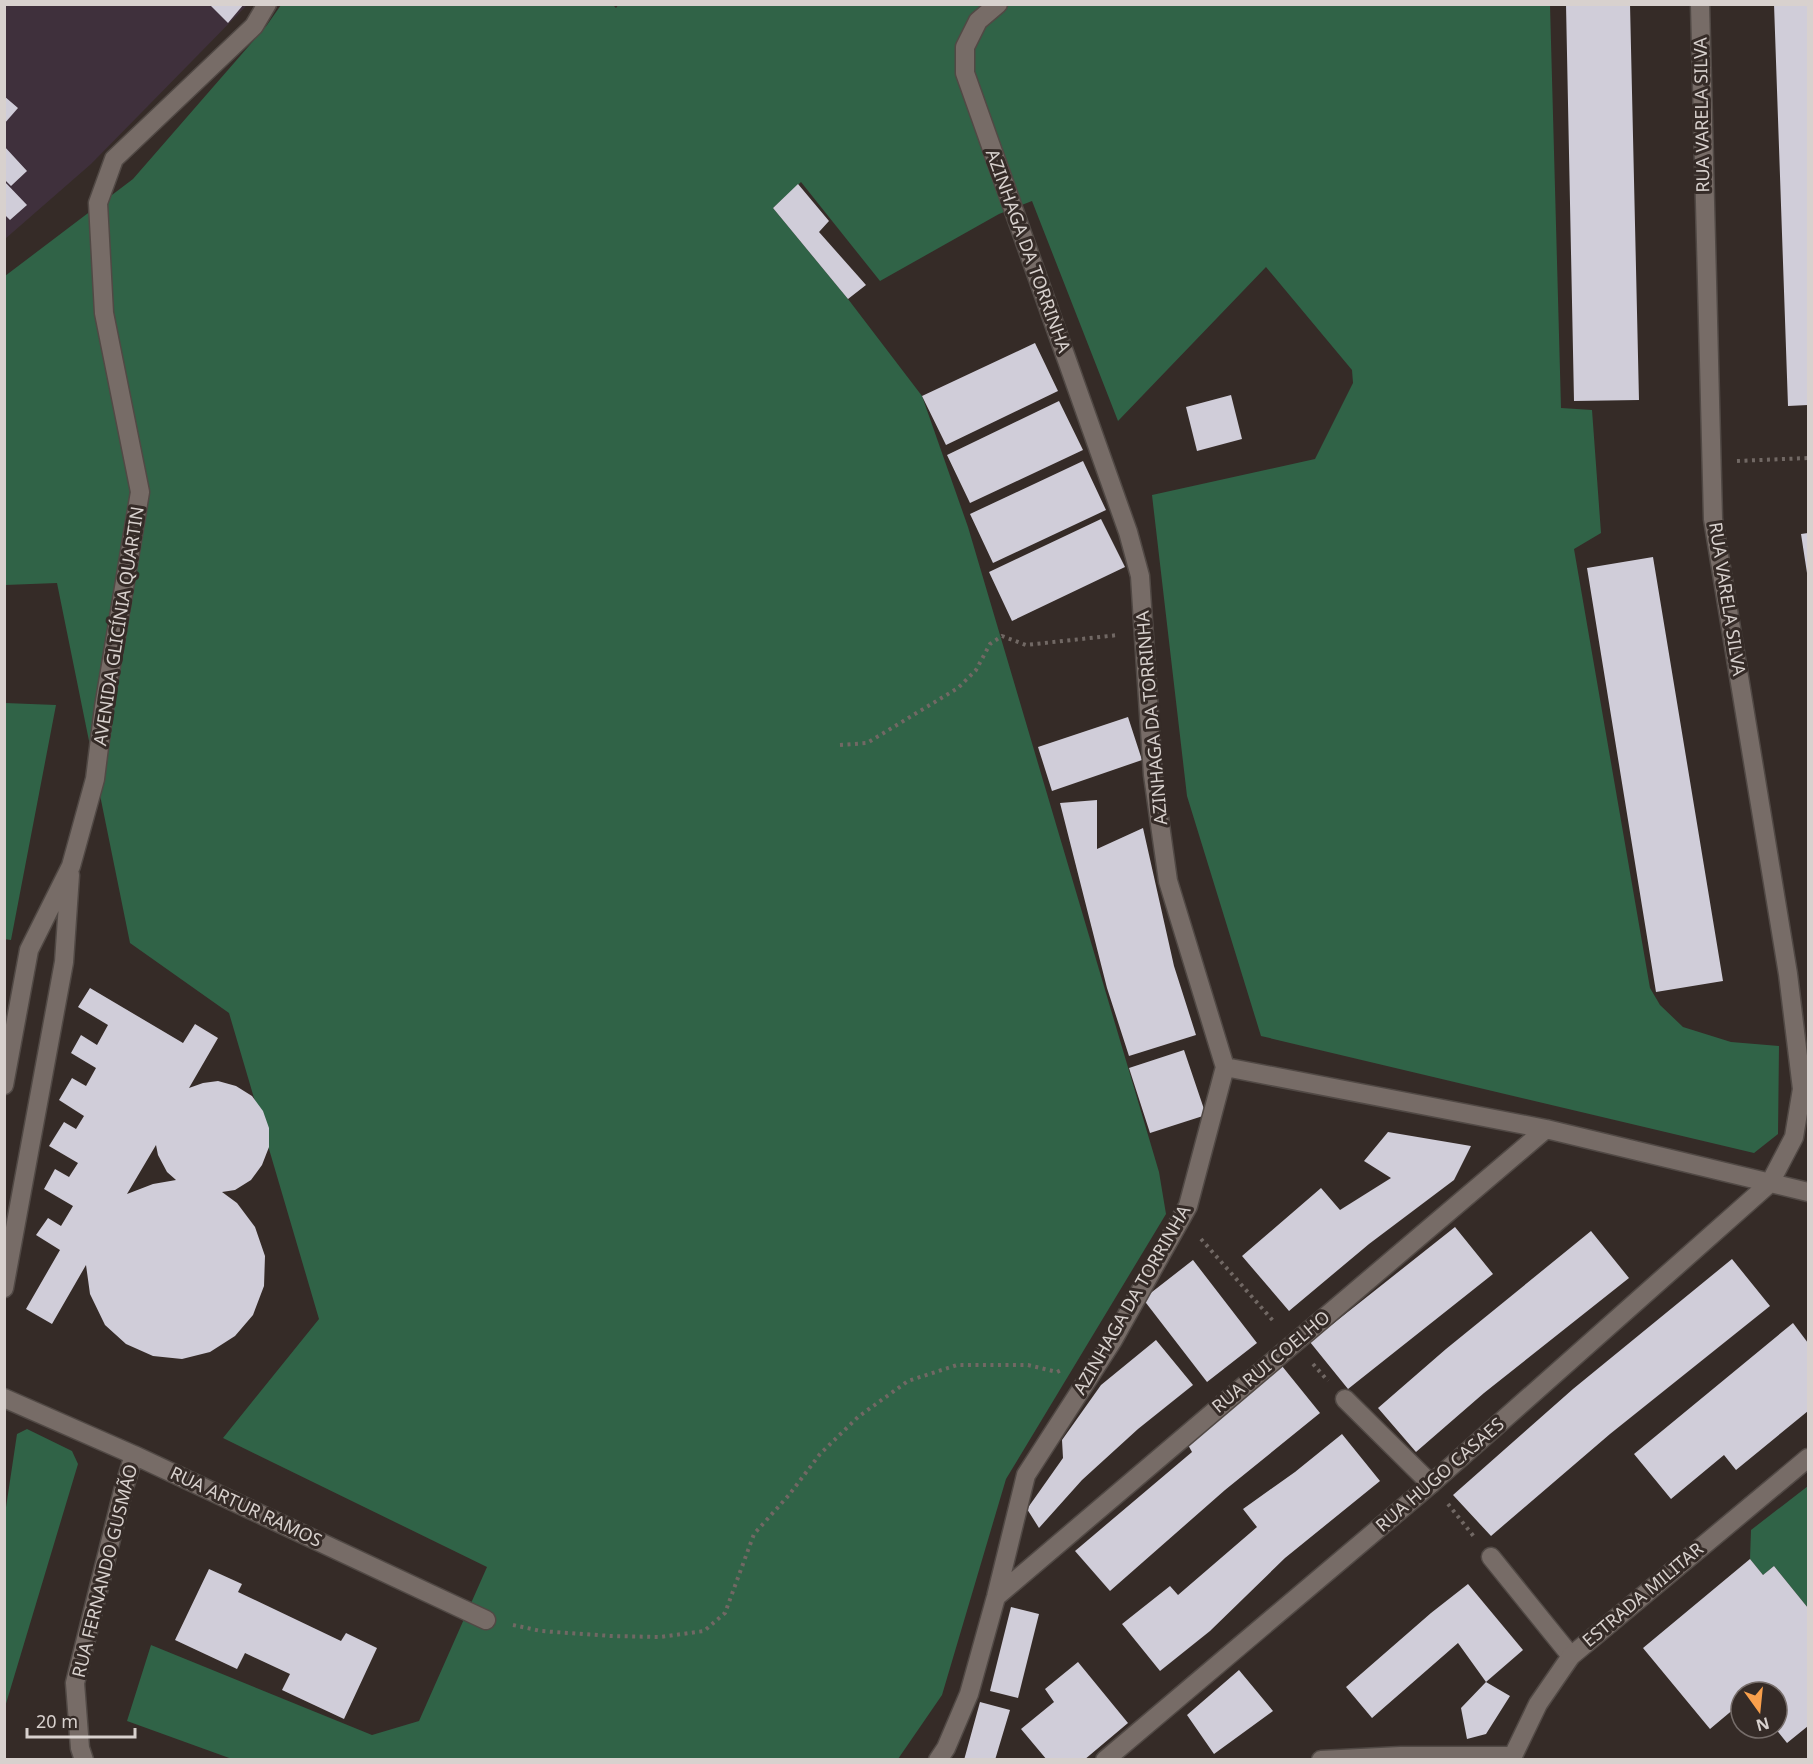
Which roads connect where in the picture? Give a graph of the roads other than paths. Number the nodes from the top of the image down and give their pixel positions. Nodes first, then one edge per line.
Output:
1 (267, 4) edge
2 (998, 4) edge
3 (1700, 4) edge
4 (71, 866) junction
5 (1225, 1067) junction
6 (4, 1085) edge
7 (1546, 1129) junction
8 (1770, 1184) junction
9 (1809, 1192) edge
10 (4, 1288) edge
11 (4, 1398) edge
12 (1345, 1399) road end
13 (135, 1455) junction
14 (1809, 1458) edge
15 (1431, 1484) junction
16 (1491, 1557) road end
17 (996, 1597) junction
18 (486, 1620) road end
19 (1570, 1656) junction
20 (1511, 1758) edge
21 (84, 1760) edge
22 (938, 1760) edge
23 (1105, 1760) edge
24 (1321, 1760) edge

1 - 4 street, AVENIDA GLICÍNIA QUARTIN
2 - 5 street, AZINHAGA DA TORRINHA
3 - 8 street, RUA VARELA SILVA
4 - 6 street, AVENIDA GLICÍNIA QUARTIN
4 - 10 street, AVENIDA GLICÍNIA QUARTIN
5 - 7 street
5 - 17 street, AZINHAGA DA TORRINHA
7 - 8 street
7 - 17 street, RUA RUI COELHO
8 - 9 street
8 - 15 street, RUA HUGO CASAES
11 - 13 street, RUA ARTUR RAMOS
12 - 15 street
13 - 18 street, RUA ARTUR RAMOS
13 - 21 street, RUA FERNANDO GUSMÃO
14 - 19 street, ESTRADA MILITAR
15 - 23 street, RUA HUGO CASAES
16 - 19 street
17 - 22 street, AZINHAGA DA TORRINHA
19 - 20 street, ESTRADA MILITAR
20 - 24 street

